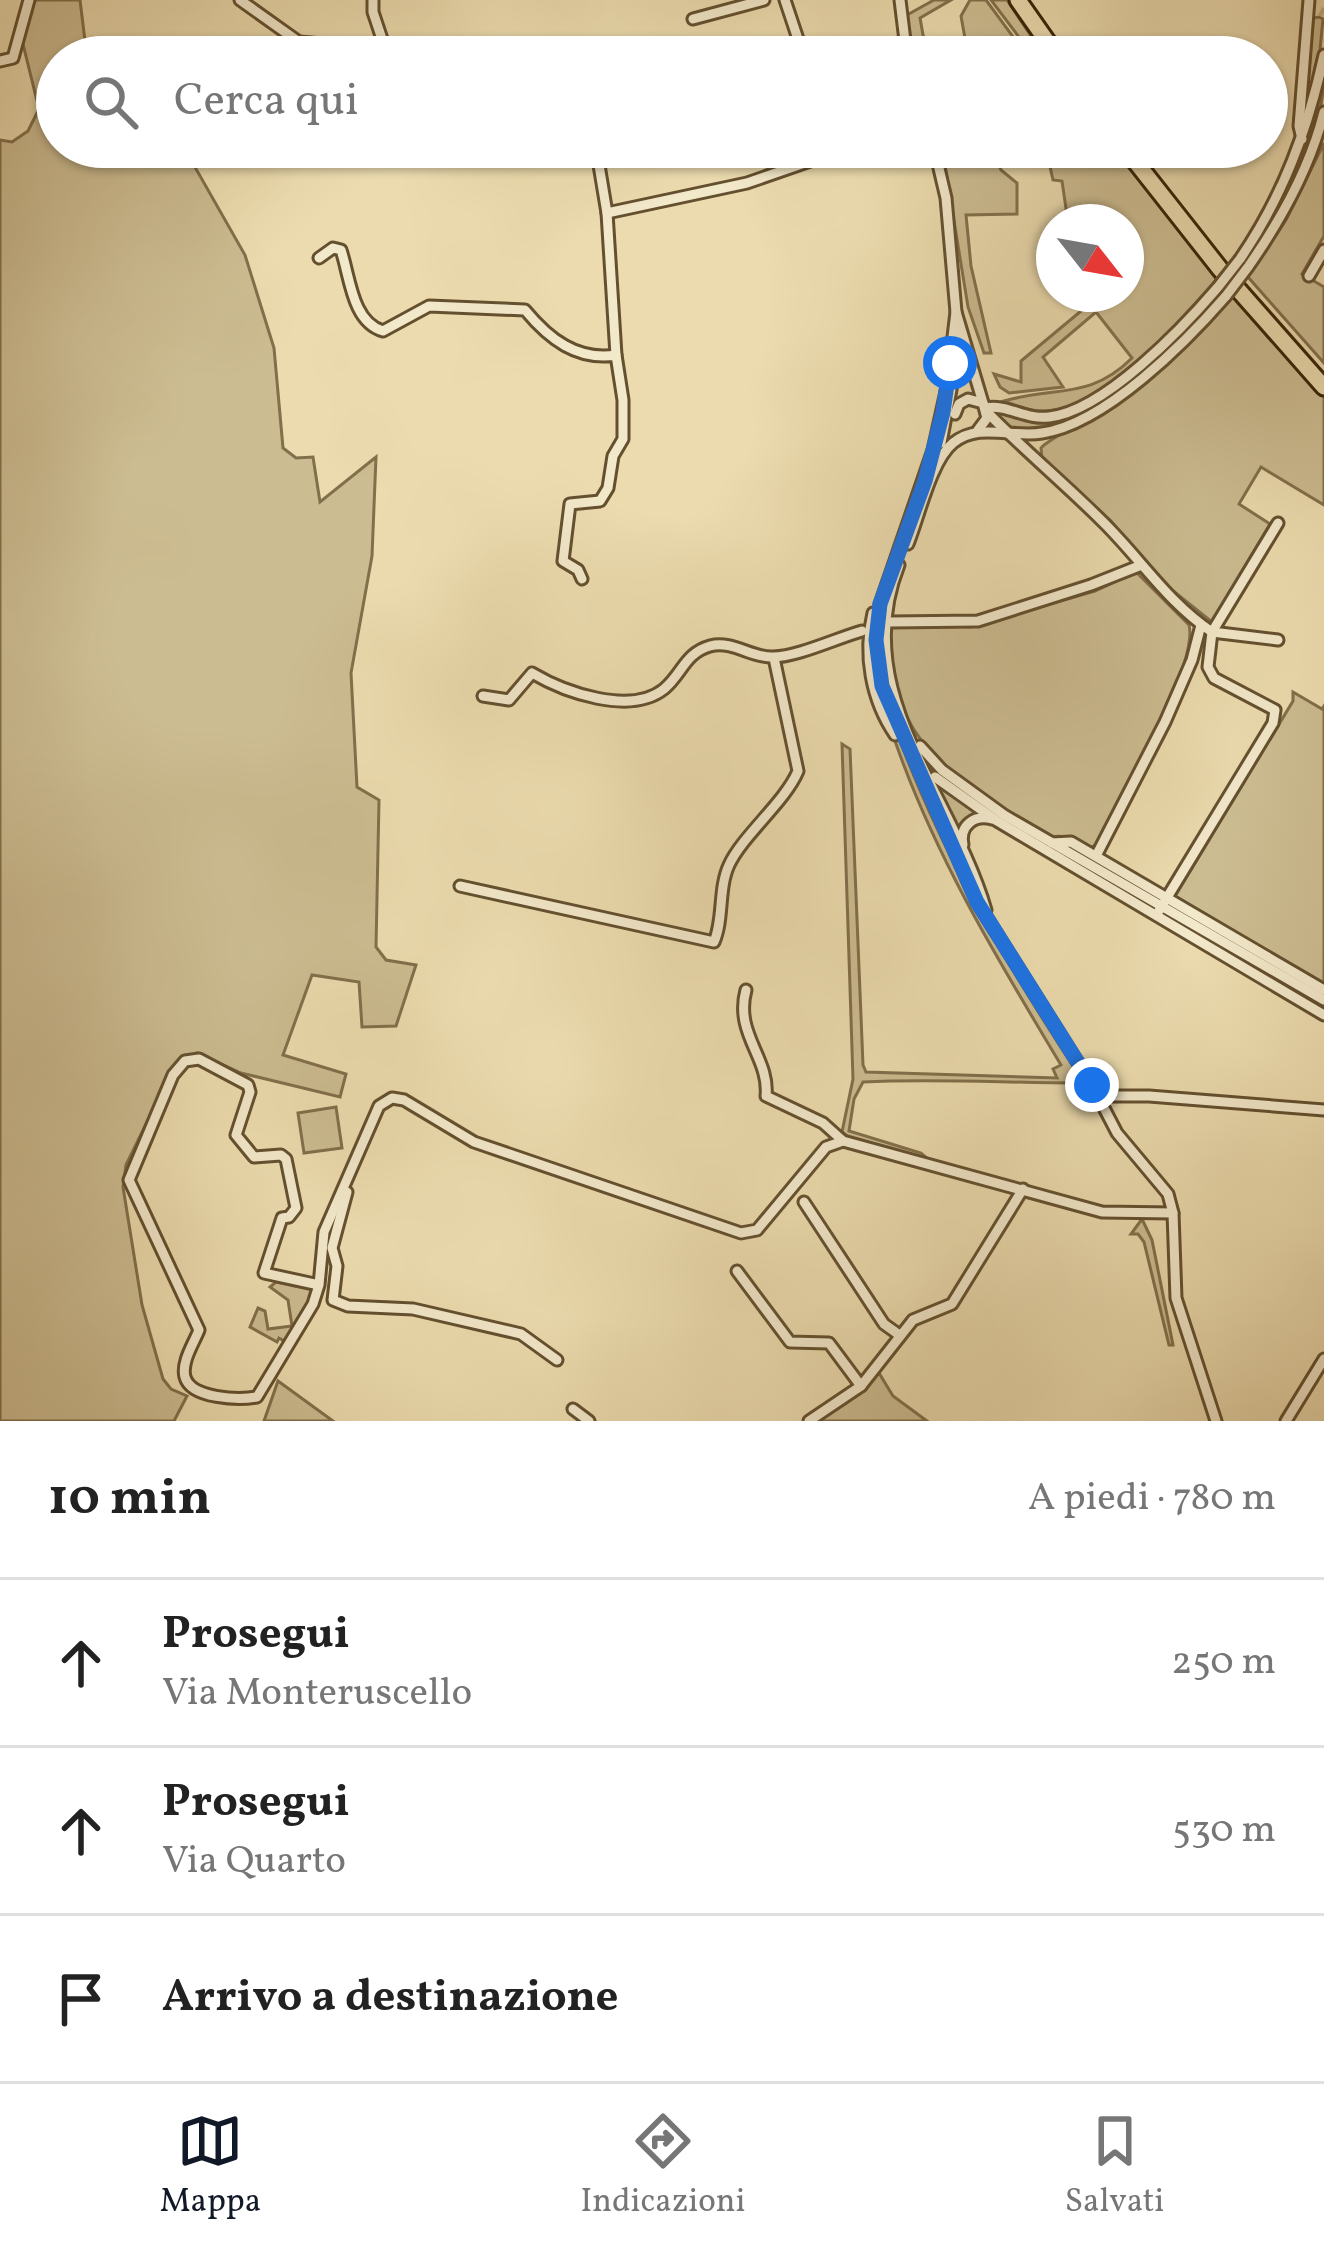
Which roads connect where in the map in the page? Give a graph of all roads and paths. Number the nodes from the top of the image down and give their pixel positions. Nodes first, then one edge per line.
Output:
1 (29, 0) edge
2 (240, 0) edge
3 (374, 0) edge
4 (764, 0) edge
5 (785, 0) edge
6 (900, 0) edge
7 (1018, 0) edge
8 (1030, 0) edge
9 (1313, 6) edge
10 (692, 19) dead end
11 (292, 36) edge
12 (379, 36) edge
13 (797, 36) edge
14 (904, 36) edge
15 (1043, 36) edge
16 (1055, 36) edge
17 (1324, 55) edge
18 (0, 61) edge
19 (1324, 112) edge
20 (1322, 125) edge
21 (1302, 139) junction
22 (600, 168) edge
23 (786, 168) edge
24 (939, 168) edge
25 (1141, 168) edge
26 (1152, 168) edge
27 (607, 212) junction
28 (1324, 250) edge
29 (319, 258) dead end
30 (1244, 263) junction
31 (1309, 276) dead end
32 (1222, 291) junction
33 (956, 312) junction
34 (961, 336) junction
35 (616, 355) junction
36 (1324, 373) edge
37 (1324, 387) edge
38 (984, 404) junction
39 (1002, 406) junction
40 (949, 413) junction
41 (975, 431) junction
42 (1045, 433) junction
43 (1006, 435) junction
44 (941, 444) dead end
45 (1036, 463) junction
46 (1278, 523) dead end
47 (1139, 566) junction
48 (582, 579) dead end
49 (880, 604) junction
50 (890, 622) dead end
51 (1201, 625) junction
52 (862, 631) dead end
53 (1213, 632) junction
54 (1278, 640) dead end
55 (774, 658) junction
56 (483, 697) dead end
57 (895, 735) dead end
58 (911, 739) junction
59 (935, 777) dead end
60 (997, 821) junction
61 (1052, 843) junction
62 (962, 853) junction
63 (1096, 856) junction
64 (460, 886) dead end
65 (1162, 906) junction
66 (987, 915) junction
67 (746, 990) dead end
68 (1324, 990) edge
69 (1324, 1000) edge
70 (1324, 1015) edge
71 (1098, 1096) junction
72 (1324, 1110) edge
73 (843, 1141) junction
74 (347, 1185) junction
75 (1023, 1189) junction
76 (804, 1202) dead end
77 (1173, 1213) junction
78 (736, 1271) dead end
79 (320, 1285) junction
80 (898, 1334) junction
81 (1324, 1359) edge
82 (556, 1360) dead end
83 (861, 1386) junction
84 (574, 1409) dead end
85 (589, 1421) edge
86 (809, 1421) edge
87 (1216, 1421) edge
88 (1286, 1421) edge

1 - 18 street
2 - 11 street
3 - 12 street
4 - 10 street
5 - 13 street
6 - 14 street
7 - 15 highway
8 - 16 highway
9 - 21 street
17 - 21 street
19 - 20 street
20 - 30 street
21 - 30 street
22 - 27 street
23 - 27 street
24 - 33 street
25 - 37 highway
26 - 36 highway
27 - 35 street
28 - 31 street
29 - 35 street
30 - 32 street, bridge
32 - 39 street
32 - 42 street
33 - 34 street
33 - 40 street
34 - 38 street
34 - 40 street
35 - 48 street
38 - 39 street
38 - 39 street
38 - 40 street
38 - 41 street
38 - 43 street
40 - 41 street
40 - 44 street
40 - 49 street
41 - 43 street
41 - 58 street
42 - 43 street
42 - 45 street
43 - 45 street
45 - 47 street
46 - 53 street
47 - 50 street
47 - 51 street
49 - 57 street
49 - 66 street
51 - 53 street
51 - 63 street
52 - 55 street
53 - 54 street
53 - 65 street
55 - 56 street
55 - 64 street
58 - 61 street
58 - 62 street
59 - 60 street
60 - 62 street
60 - 65 street
61 - 63 street
61 - 65 street
62 - 66 street
63 - 65 street
65 - 68 street
65 - 69 street
65 - 70 street
66 - 71 street
67 - 73 street
71 - 72 street
71 - 77 street
73 - 74 street
73 - 75 street
74 - 79 street
74 - 82 street
75 - 77 street
75 - 80 street
76 - 80 street
77 - 87 street
78 - 83 street
79 - 79 street
80 - 83 street
81 - 88 street
83 - 86 street
84 - 85 street

